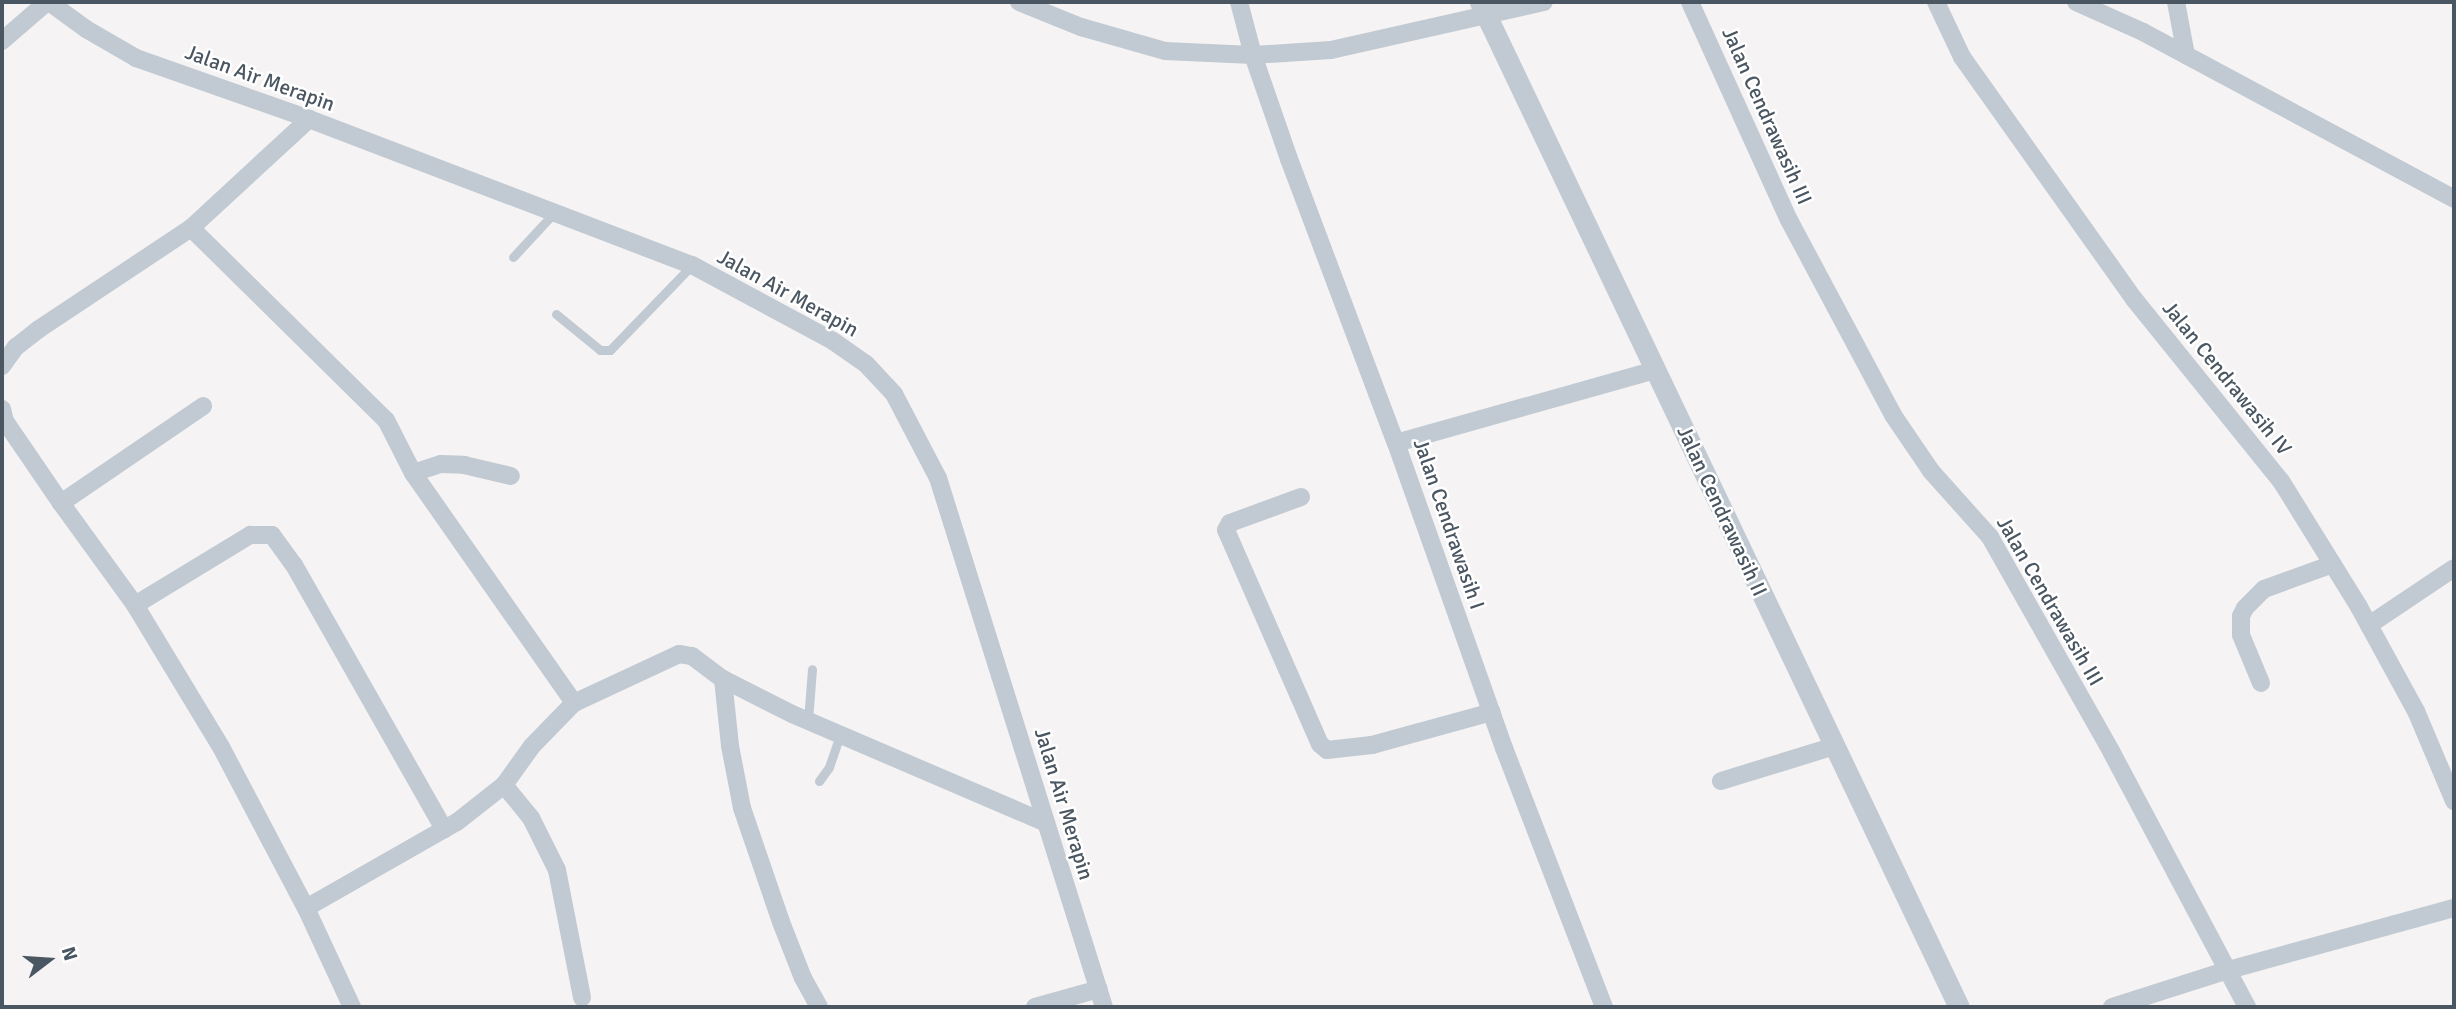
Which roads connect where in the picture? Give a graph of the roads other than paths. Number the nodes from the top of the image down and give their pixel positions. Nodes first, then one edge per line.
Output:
1 (48, 2) edge
2 (1019, 2) edge
3 (1239, 2) edge
4 (1544, 2) edge
5 (1690, 2) edge
6 (1936, 2) edge
7 (2076, 2) edge
8 (2176, 2) edge
9 (1483, 9) edge
10 (2, 41) edge
11 (1253, 54) junction
12 (2186, 55) junction
13 (309, 119) junction
14 (2454, 199) edge
15 (553, 214) junction
16 (191, 228) junction
17 (513, 257) dead end
18 (692, 265) junction
19 (556, 314) dead end
20 (2, 366) edge
21 (1655, 370) junction
22 (203, 406) dead end
23 (2, 409) edge
24 (1396, 443) junction
25 (414, 473) junction
26 (511, 476) dead end
27 (1301, 497) dead end
28 (61, 503) junction
29 (2333, 564) junction
30 (2454, 568) edge
31 (135, 604) junction
32 (2369, 625) junction
33 (812, 669) dead end
34 (723, 679) junction
35 (2261, 683) dead end
36 (574, 703) junction
37 (1492, 712) junction
38 (808, 721) junction
39 (840, 736) junction
40 (1835, 746) junction
41 (1721, 780) dead end
42 (819, 781) dead end
43 (504, 785) junction
44 (2454, 801) edge
45 (1044, 821) junction
46 (444, 829) junction
47 (306, 908) junction
48 (2454, 908) edge
49 (2225, 971) junction
50 (1100, 989) junction
51 (582, 998) dead end
52 (352, 1007) edge
53 (819, 1007) edge
54 (1035, 1007) edge
55 (1104, 1007) edge
56 (1604, 1007) edge
57 (1959, 1007) edge
58 (2112, 1007) edge
59 (2247, 1007) edge

1 - 10 street
1 - 13 street, Jalan Air Merapin
2 - 11 street
3 - 11 street, Jalan Cendrawasih I
4 - 9 street
5 - 49 street, Jalan Cendrawasih III
6 - 29 street, Jalan Cendrawasih IV
7 - 12 street
8 - 12 street
9 - 11 street
9 - 21 street, Jalan Cendrawasih II
11 - 24 street, Jalan Cendrawasih I
12 - 14 street
13 - 15 street, Jalan Air Merapin
13 - 16 street
15 - 17 lane
15 - 18 street, Jalan Air Merapin
16 - 20 street
16 - 25 street
18 - 19 lane
18 - 45 street, Jalan Air Merapin
21 - 24 street
21 - 40 street, Jalan Cendrawasih II
22 - 28 street
23 - 28 street
24 - 37 street, Jalan Cendrawasih I
25 - 26 street
25 - 36 street
27 - 37 street
28 - 31 street
29 - 32 street, Jalan Cendrawasih IV
29 - 35 street
30 - 32 street
31 - 46 street
31 - 47 street
32 - 44 street, Jalan Cendrawasih IV
33 - 38 lane
34 - 36 street
34 - 38 street
34 - 53 street
36 - 43 street
37 - 56 street, Jalan Cendrawasih I
38 - 39 street
39 - 42 lane
39 - 45 street
40 - 41 street
40 - 57 street, Jalan Cendrawasih II
43 - 46 street
43 - 51 street
45 - 50 street, Jalan Air Merapin
46 - 47 street
47 - 52 street
48 - 49 street
49 - 58 street
49 - 59 street, Jalan Cendrawasih III
50 - 54 street
50 - 55 street, Jalan Air Merapin

